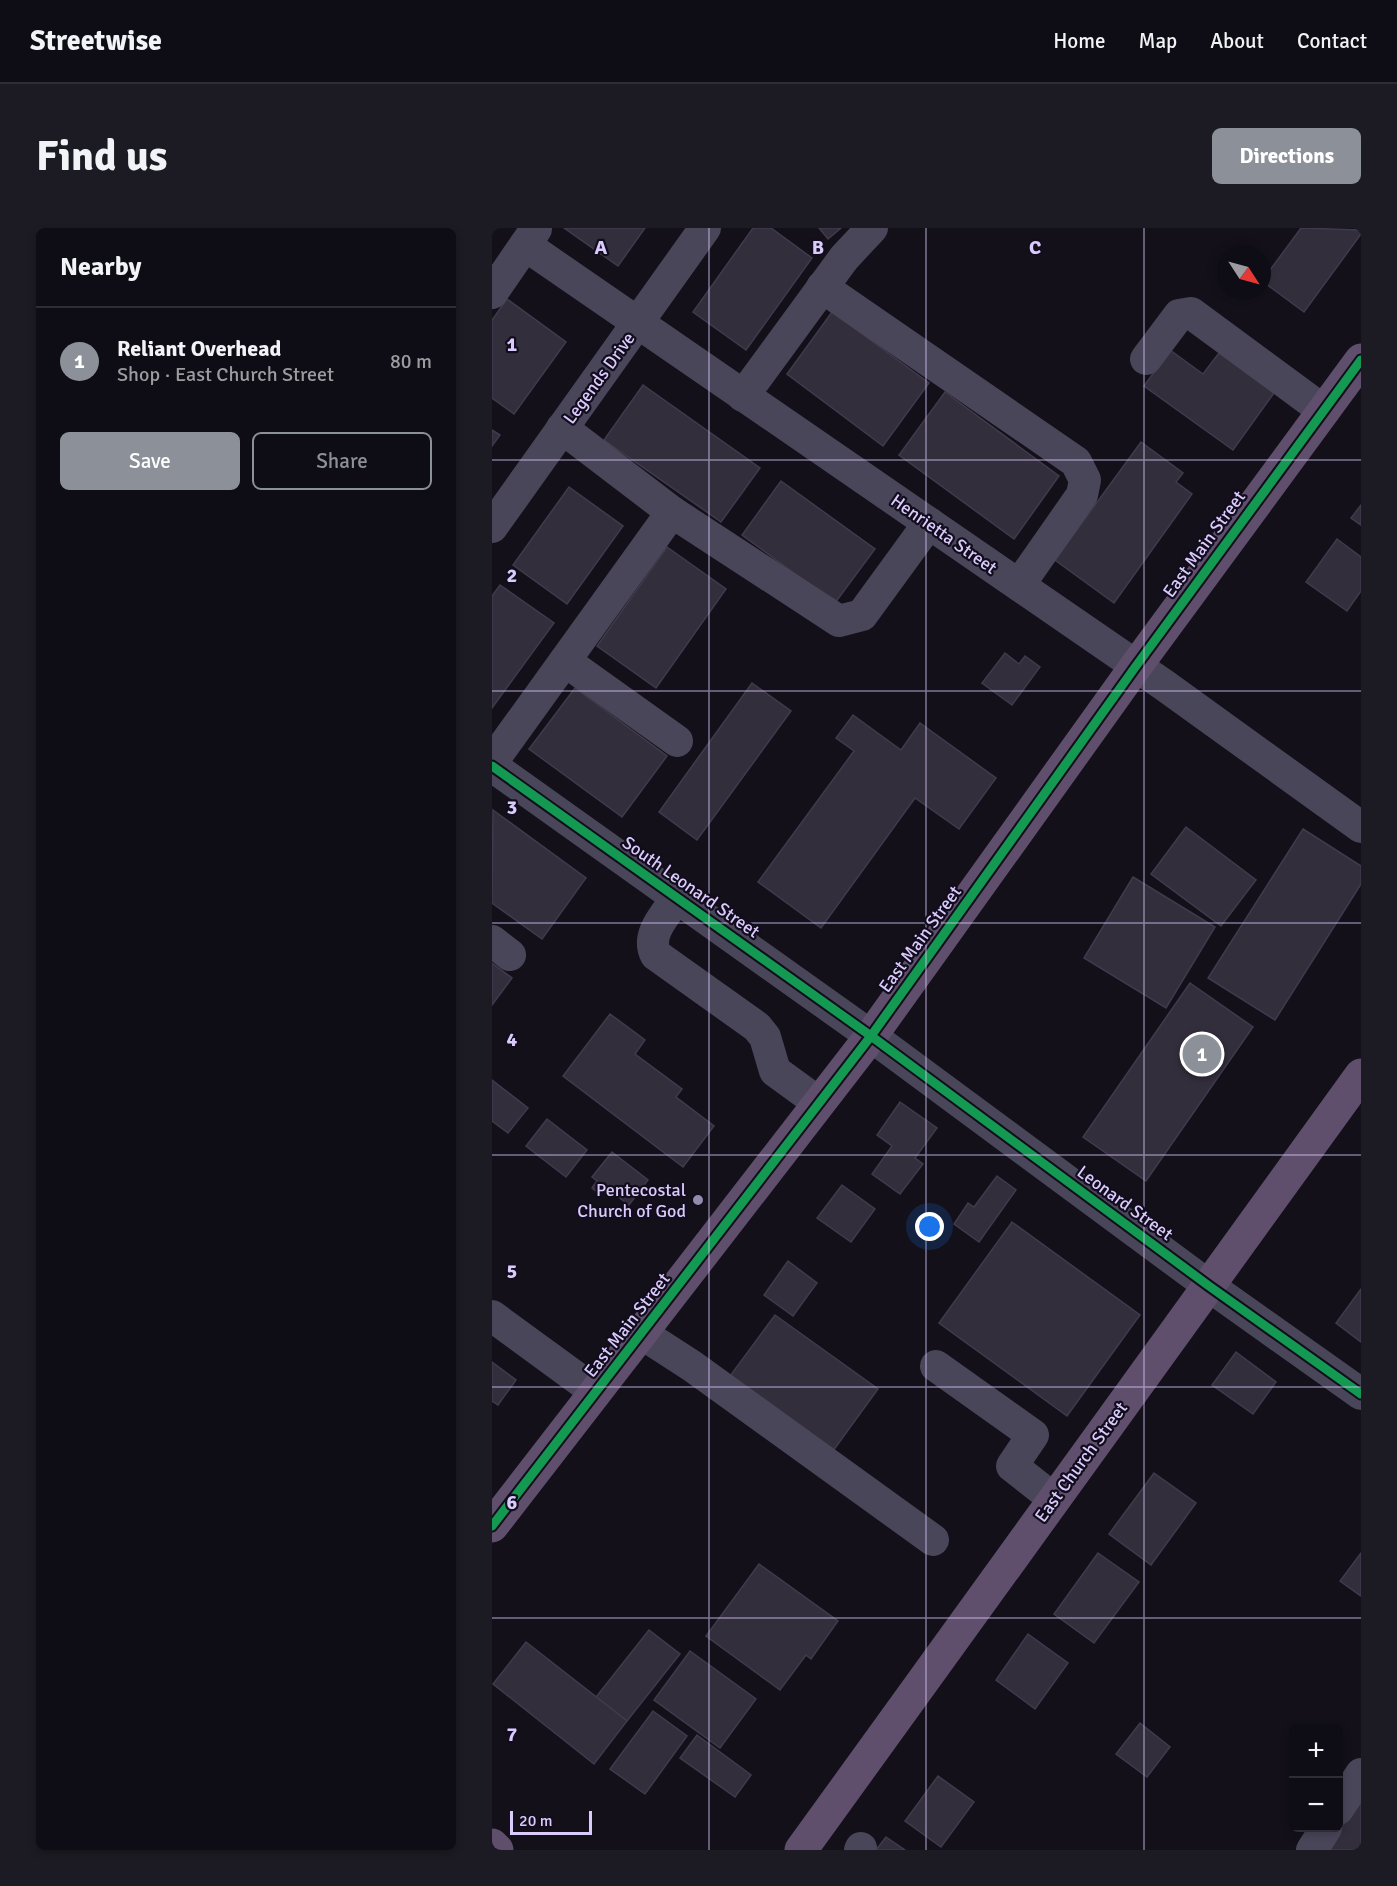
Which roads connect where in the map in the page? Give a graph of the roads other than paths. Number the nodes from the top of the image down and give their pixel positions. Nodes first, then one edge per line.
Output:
1 (705, 228) edge
2 (872, 228) edge
3 (531, 236) edge
4 (822, 287) junction
5 (492, 293) edge
6 (638, 323) junction
7 (1146, 359) dead end
8 (1361, 360) edge
9 (743, 396) junction
10 (1324, 411) junction
11 (562, 428) junction
12 (672, 512) junction
13 (929, 523) junction
14 (492, 527) edge
15 (1019, 585) junction
16 (565, 661) junction
17 (1136, 666) junction
18 (676, 741) dead end
19 (492, 764) edge
20 (1361, 827) edge
21 (677, 898) junction
22 (871, 1036) junction
23 (1361, 1075) edge
24 (819, 1103) junction
25 (1209, 1286) junction
26 (492, 1316) edge
27 (641, 1333) junction
28 (936, 1366) dead end
29 (596, 1392) junction
30 (1361, 1394) edge
31 (1054, 1499) junction
32 (492, 1526) edge
33 (933, 1540) dead end
34 (1361, 1774) edge
35 (1343, 1801) edge
36 (1323, 1832) edge
37 (492, 1845) edge
38 (496, 1850) edge
39 (801, 1850) edge
40 (1312, 1850) edge

1 - 6 street, Legends Drive
2 - 4 street
3 - 5 street
3 - 6 street, Henrietta Street
4 - 9 street
4 - 15 street
6 - 9 street, Henrietta Street
6 - 11 street, Legends Drive
7 - 10 street
8 - 10 main road, East Main Street
9 - 13 street, Henrietta Street
10 - 17 main road, East Main Street
11 - 12 street
11 - 14 street, Legends Drive
12 - 13 street
12 - 16 street
13 - 15 street, Henrietta Street
15 - 17 street, Henrietta Street
16 - 18 street
16 - 19 street
17 - 20 street, Henrietta Street
17 - 22 main road, East Main Street
19 - 21 street, South Leonard Street
21 - 22 street, South Leonard Street
21 - 24 street
22 - 24 main road, East Main Street
22 - 25 street, Leonard Street
23 - 25 main road, East Church Street
24 - 27 main road, East Main Street
25 - 30 street, Leonard Street
25 - 31 main road, East Church Street
26 - 29 street
27 - 29 main road, East Main Street
27 - 33 street
28 - 31 street
29 - 32 main road, East Main Street
31 - 39 main road, East Church Street
34 - 35 street
36 - 40 street
37 - 38 main road

